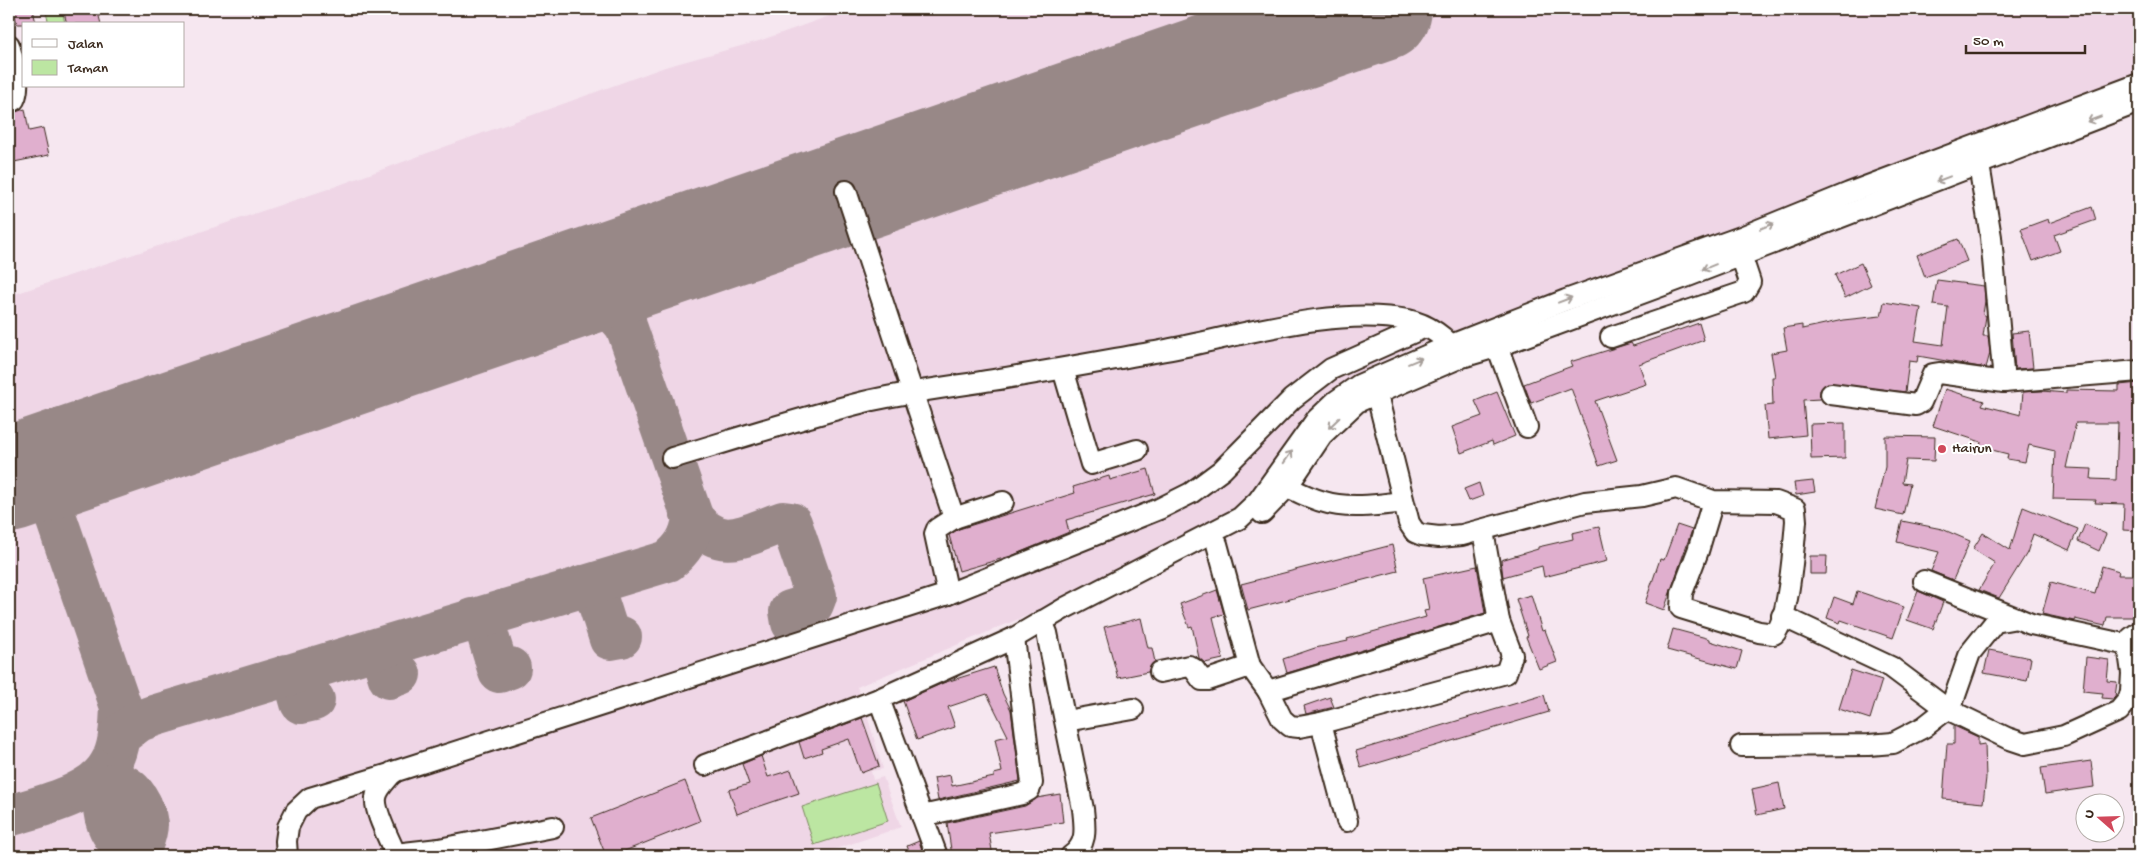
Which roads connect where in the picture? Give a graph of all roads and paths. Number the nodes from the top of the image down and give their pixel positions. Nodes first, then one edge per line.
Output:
1 (9, 45) edge
2 (2139, 84) edge
3 (2126, 101) edge
4 (9, 102) edge
5 (1979, 165) junction
6 (846, 192) dead end
7 (1738, 247) junction
8 (1425, 326) junction
9 (1611, 337) dead end
10 (1494, 338) junction
11 (1455, 352) junction
12 (1063, 369) junction
13 (2139, 371) edge
14 (2004, 382) junction
15 (1375, 387) junction
16 (914, 392) junction
17 (1832, 394) dead end
18 (1527, 427) dead end
19 (1136, 450) dead end
20 (672, 458) dead end
21 (1280, 483) junction
22 (1713, 501) junction
23 (1003, 502) dead end
24 (1403, 502) junction
25 (954, 518) junction
26 (1483, 531) junction
27 (1217, 544) junction
28 (1924, 581) dead end
29 (948, 594) junction
30 (1782, 616) junction
31 (2017, 618) junction
32 (1499, 621) junction
33 (1040, 630) junction
34 (1014, 638) junction
35 (2134, 639) edge
36 (1250, 666) junction
37 (1160, 672) dead end
38 (1268, 691) junction
39 (879, 699) junction
40 (1133, 709) dead end
41 (1948, 710) junction
42 (1066, 721) junction
43 (1321, 723) junction
44 (1741, 746) dead end
45 (705, 765) dead end
46 (393, 772) junction
47 (922, 816) junction
48 (1347, 821) dead end
49 (553, 827) dead end
50 (396, 855) edge
51 (287, 856) edge
52 (937, 856) edge
53 (1056, 856) edge
54 (1071, 856) edge

1 - 4 street
2 - 3 street
3 -> 5 street
7 -> 3 street
5 -> 7 street
5 - 14 street
6 - 16 street
7 - 9 street
7 - 10 street
8 - 11 street
8 - 12 street
8 - 29 street
10 - 11 street
10 - 18 street
11 - 15 street
12 - 16 street
12 - 19 street
13 - 14 street
14 - 17 street
15 - 21 street
15 - 24 street
16 - 20 street
16 - 25 street
21 - 24 street
21 - 27 street
21 - 33 street
22 - 26 street
22 - 30 street
22 - 30 street
23 - 25 street
24 - 26 street
25 - 29 street
26 - 32 street
27 - 33 street
27 - 36 street
28 - 31 street
29 - 46 street
30 - 41 street
31 - 35 street
31 - 41 street
32 - 38 street
32 - 43 street
33 - 34 street
33 - 42 street
33 - 53 street
34 - 39 street
34 - 47 street
35 - 41 street
36 - 37 street
36 - 38 street
38 - 43 street
39 - 45 street
39 - 47 street
40 - 42 street
41 - 44 street
42 - 54 street
43 - 48 street
46 - 50 street
46 - 51 street
47 - 52 street
49 - 50 street

